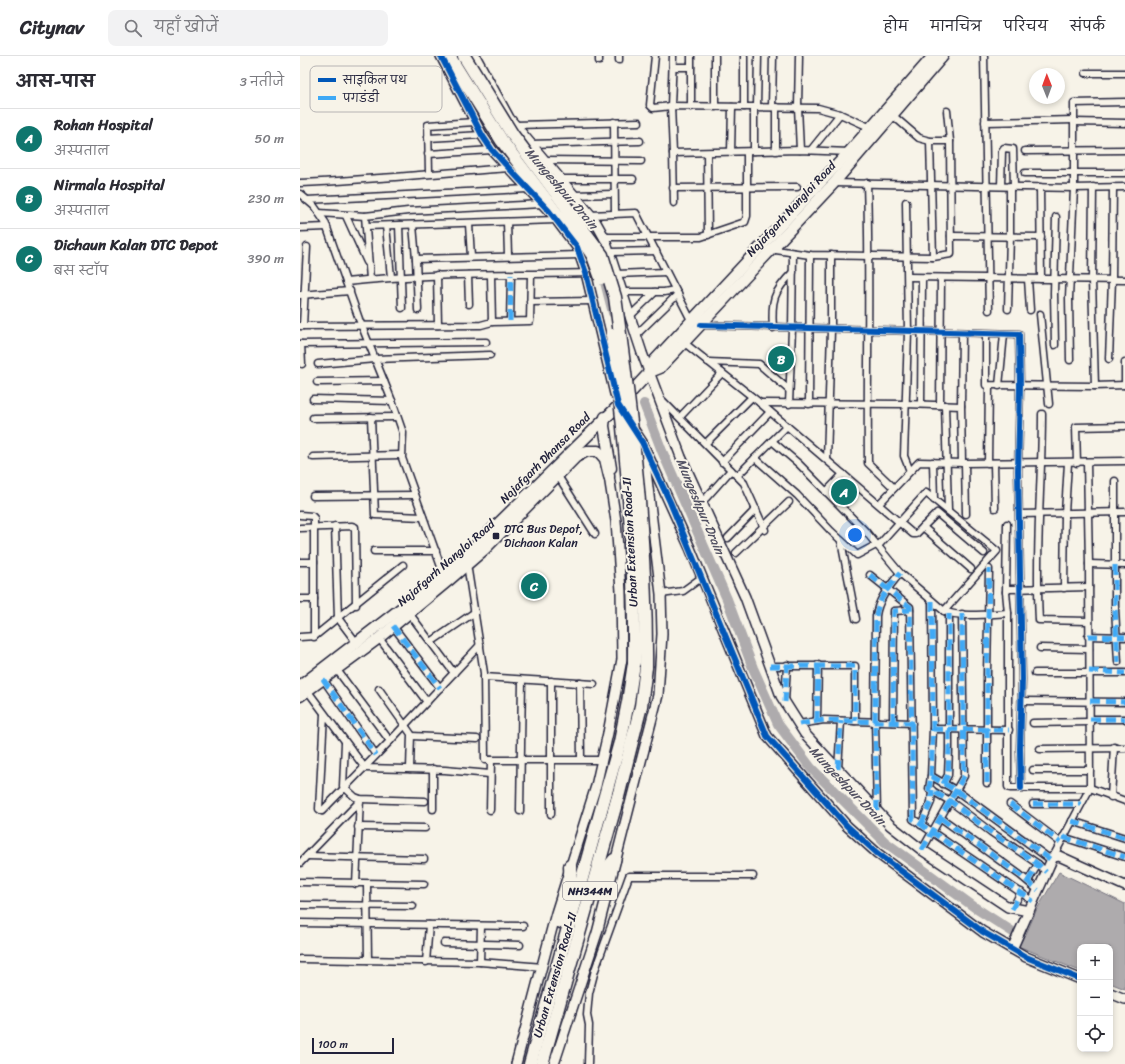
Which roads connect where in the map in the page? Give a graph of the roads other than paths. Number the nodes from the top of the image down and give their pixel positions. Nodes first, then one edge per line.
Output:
1 (441, 56) edge
2 (449, 56) edge
3 (464, 56) edge
4 (475, 56) edge
5 (655, 56) edge
6 (673, 56) edge
7 (692, 56) edge
8 (715, 56) edge
9 (744, 56) edge
10 (758, 56) edge
11 (774, 56) edge
12 (800, 56) edge
13 (933, 56) edge
14 (943, 56) edge
15 (984, 56) edge
16 (673, 66) junction
17 (691, 67) junction
18 (1086, 73) dead end
19 (1125, 73) edge
20 (1125, 102) edge
21 (671, 106) junction
22 (691, 106) junction
23 (715, 107) junction
24 (732, 107) junction
25 (744, 107) junction
26 (756, 107) junction
27 (774, 107) junction
28 (798, 107) junction
29 (947, 111) dead end
30 (889, 112) junction
31 (840, 114) junction
32 (1074, 121) junction
33 (475, 122) junction
34 (614, 122) junction
35 (639, 122) dead end
36 (985, 122) junction
37 (1125, 123) edge
38 (515, 125) junction
39 (869, 127) junction
40 (482, 136) junction
41 (428, 138) junction
42 (640, 141) dead end
43 (950, 141) junction
44 (614, 142) junction
45 (930, 142) junction
46 (530, 144) junction
47 (492, 150) junction
48 (800, 150) junction
49 (811, 150) junction
50 (1125, 150) edge
51 (754, 151) junction
52 (776, 151) junction
53 (1024, 151) dead end
54 (1074, 151) junction
55 (731, 152) junction
56 (747, 152) junction
57 (849, 152) junction
58 (673, 153) junction
59 (707, 153) junction
60 (428, 154) junction
61 (544, 160) junction
62 (614, 160) junction
63 (641, 161) dead end
64 (509, 168) junction
65 (430, 173) junction
66 (1025, 173) dead end
67 (1074, 173) junction
68 (1125, 173) edge
69 (560, 179) junction
70 (614, 179) junction
71 (633, 179) dead end
72 (300, 183) edge
73 (834, 183) junction
74 (867, 183) junction
75 (932, 184) junction
76 (950, 184) junction
77 (986, 186) junction
78 (1001, 186) junction
79 (1012, 186) junction
80 (1040, 187) junction
81 (1093, 187) junction
82 (1113, 187) junction
83 (1125, 187) edge
84 (673, 188) junction
85 (797, 188) dead end
86 (1074, 188) junction
87 (527, 189) junction
88 (706, 189) junction
89 (747, 189) junction
90 (300, 194) edge
91 (614, 194) junction
92 (573, 195) junction
93 (307, 200) junction
94 (906, 202) dead end
95 (674, 203) dead end
96 (542, 204) junction
97 (319, 213) junction
98 (615, 214) junction
99 (590, 215) junction
100 (346, 216) junction
101 (365, 216) junction
102 (1056, 217) dead end
103 (556, 220) junction
104 (507, 222) junction
105 (470, 224) junction
106 (399, 225) junction
107 (413, 225) junction
108 (366, 226) junction
109 (386, 226) junction
110 (327, 227) junction
111 (300, 228) edge
112 (648, 235) junction
113 (708, 235) junction
114 (951, 236) junction
115 (987, 236) junction
116 (1010, 236) junction
117 (1041, 236) junction
118 (604, 237) junction
119 (307, 247) dead end
120 (767, 247) junction
121 (656, 251) junction
122 (611, 252) junction
123 (793, 254) junction
124 (580, 255) junction
125 (810, 255) junction
126 (831, 255) junction
127 (508, 256) junction
128 (869, 256) junction
129 (908, 256) junction
130 (933, 256) junction
131 (471, 257) junction
132 (416, 259) junction
133 (369, 267) junction
134 (666, 272) junction
135 (793, 272) junction
136 (586, 273) junction
137 (617, 274) junction
138 (437, 275) junction
139 (468, 275) junction
140 (510, 275) junction
141 (531, 275) junction
142 (401, 276) junction
143 (417, 276) junction
144 (491, 276) junction
145 (391, 277) junction
146 (908, 277) junction
147 (922, 278) junction
148 (941, 278) junction
149 (988, 278) junction
150 (370, 279) junction
151 (1009, 279) junction
152 (1028, 279) junction
153 (1041, 279) junction
154 (1055, 279) junction
155 (1070, 279) junction
156 (1092, 280) junction
157 (1112, 280) junction
158 (1125, 280) edge
159 (346, 282) junction
160 (350, 291) junction
161 (623, 292) junction
162 (656, 292) junction
163 (676, 292) junction
164 (302, 295) edge
165 (593, 301) junction
166 (530, 302) junction
167 (469, 304) dead end
168 (402, 308) dead end
169 (1008, 309) dead end
170 (418, 310) dead end
171 (989, 310) dead end
172 (1030, 310) dead end
173 (1040, 314) dead end
174 (630, 316) junction
175 (492, 322) junction
176 (510, 322) junction
177 (697, 324) junction
178 (362, 325) junction
179 (438, 325) junction
180 (302, 326) edge
181 (773, 328) junction
182 (792, 329) junction
183 (810, 330) junction
184 (831, 330) junction
185 (867, 331) junction
186 (908, 332) junction
187 (922, 332) junction
188 (940, 333) junction
189 (962, 334) junction
190 (986, 334) junction
191 (1004, 334) junction
192 (636, 335) junction
193 (681, 340) junction
194 (486, 342) dead end
195 (369, 343) junction
196 (301, 344) edge
197 (1055, 346) dead end
198 (490, 355) dead end
199 (375, 359) junction
200 (1109, 359) dead end
201 (1070, 360) dead end
202 (708, 362) junction
203 (1125, 362) edge
204 (302, 364) dead end
205 (318, 364) dead end
206 (650, 372) junction
207 (722, 373) junction
208 (384, 381) junction
209 (317, 382) dead end
210 (1125, 385) edge
211 (989, 386) junction
212 (999, 386) junction
213 (1020, 386) junction
214 (1048, 386) junction
215 (1095, 386) junction
216 (789, 390) junction
217 (658, 396) junction
218 (752, 397) junction
219 (313, 399) dead end
220 (392, 401) junction
221 (760, 403) junction
222 (789, 404) junction
223 (809, 404) junction
224 (830, 404) junction
225 (867, 404) junction
226 (906, 404) junction
227 (921, 404) junction
228 (1049, 404) dead end
229 (619, 405) junction
230 (943, 405) junction
231 (961, 406) junction
232 (770, 412) junction
233 (1042, 414) dead end
234 (371, 417) junction
235 (397, 417) junction
236 (605, 417) junction
237 (680, 417) junction
238 (313, 418) dead end
239 (787, 426) junction
240 (1125, 426) edge
241 (772, 441) junction
242 (642, 442) junction
243 (706, 443) junction
244 (401, 455) junction
245 (372, 456) junction
246 (313, 457) dead end
247 (755, 458) junction
248 (827, 460) junction
249 (722, 462) junction
250 (933, 462) junction
251 (1087, 462) junction
252 (1125, 462) edge
253 (946, 463) junction
254 (963, 463) junction
255 (991, 463) junction
256 (1018, 463) junction
257 (1042, 463) junction
258 (1068, 463) junction
259 (1077, 463) junction
260 (731, 470) junction
261 (910, 471) junction
262 (843, 474) junction
263 (558, 476) junction
264 (609, 476) junction
265 (737, 476) junction
266 (1115, 481) dead end
267 (649, 485) junction
268 (894, 488) junction
269 (611, 491) junction
270 (826, 492) junction
271 (373, 495) junction
272 (415, 495) junction
273 (314, 496) dead end
274 (706, 498) dead end
275 (934, 500) junction
276 (789, 502) dead end
277 (879, 504) junction
278 (995, 508) dead end
279 (756, 509) junction
280 (948, 510) junction
281 (1125, 512) edge
282 (1040, 513) junction
283 (1065, 513) junction
284 (1088, 513) junction
285 (1115, 513) junction
286 (966, 514) dead end
287 (1020, 514) junction
288 (300, 515) edge
289 (512, 516) junction
290 (423, 517) junction
291 (899, 522) junction
292 (1007, 524) dead end
293 (335, 526) junction
294 (923, 527) junction
295 (300, 528) edge
296 (314, 528) junction
297 (764, 528) junction
298 (595, 534) dead end
299 (728, 538) dead end
300 (841, 541) junction
301 (877, 546) junction
302 (374, 551) dead end
303 (436, 551) junction
304 (736, 552) dead end
305 (984, 553) dead end
306 (466, 560) junction
307 (300, 562) edge
308 (314, 562) junction
309 (1090, 564) junction
310 (403, 565) dead end
311 (1115, 565) junction
312 (1125, 565) edge
313 (971, 569) dead end
314 (989, 569) dead end
315 (900, 573) junction
316 (870, 575) dead end
317 (446, 577) junction
318 (701, 578) junction
319 (1089, 587) junction
320 (1021, 588) junction
321 (1037, 588) junction
322 (1064, 588) junction
323 (888, 589) junction
324 (621, 591) junction
325 (1006, 592) junction
326 (661, 594) junction
327 (300, 599) edge
328 (314, 599) junction
329 (932, 601) junction
330 (356, 605) junction
331 (910, 610) junction
332 (409, 612) junction
333 (475, 612) junction
334 (946, 613) junction
335 (962, 614) junction
336 (988, 614) junction
337 (1008, 614) junction
338 (338, 618) junction
339 (856, 619) dead end
340 (1088, 621) junction
341 (393, 626) junction
342 (1088, 636) junction
343 (300, 637) edge
344 (314, 637) junction
345 (1118, 637) junction
346 (1125, 637) edge
347 (379, 638) junction
348 (356, 642) junction
349 (431, 642) junction
350 (480, 645) junction
351 (1040, 648) dead end
352 (1089, 649) junction
353 (1118, 662) dead end
354 (787, 665) junction
355 (818, 665) junction
356 (770, 666) junction
357 (337, 670) junction
358 (454, 672) junction
359 (1089, 672) junction
360 (1034, 673) dead end
361 (1125, 673) edge
362 (484, 677) junction
363 (323, 679) junction
364 (522, 680) junction
365 (551, 681) junction
366 (580, 683) junction
367 (594, 684) dead end
368 (440, 688) junction
369 (379, 689) dead end
370 (302, 692) edge
371 (1022, 701) junction
372 (1090, 701) junction
373 (427, 702) junction
374 (785, 702) junction
375 (1125, 702) edge
376 (324, 714) junction
377 (1125, 719) edge
378 (1090, 720) junction
379 (817, 721) junction
380 (840, 721) junction
381 (855, 721) junction
382 (875, 722) junction
383 (893, 722) junction
384 (1033, 722) dead end
385 (912, 723) junction
386 (799, 724) junction
387 (405, 725) junction
388 (933, 729) junction
389 (948, 729) junction
390 (963, 730) junction
391 (986, 730) junction
392 (1009, 730) junction
393 (412, 736) junction
394 (477, 739) dead end
395 (390, 741) junction
396 (345, 743) junction
397 (1090, 747) junction
398 (1114, 747) junction
399 (1125, 748) edge
400 (1040, 749) dead end
401 (376, 755) junction
402 (581, 759) junction
403 (491, 760) junction
404 (520, 760) junction
405 (552, 760) junction
406 (602, 760) junction
407 (365, 768) junction
408 (410, 769) junction
409 (433, 769) junction
410 (838, 769) junction
411 (1033, 770) dead end
412 (1090, 770) junction
413 (490, 774) junction
414 (931, 776) junction
415 (987, 783) dead end
416 (943, 784) junction
417 (344, 788) junction
418 (1021, 788) junction
419 (1090, 788) junction
420 (932, 790) junction
421 (956, 791) junction
422 (1111, 797) junction
423 (360, 800) junction
424 (425, 801) dead end
425 (950, 801) junction
426 (1125, 801) edge
427 (1010, 804) dead end
428 (1033, 804) dead end
429 (1081, 804) junction
430 (433, 809) dead end
431 (490, 810) dead end
432 (520, 811) dead end
433 (877, 811) junction
434 (551, 814) dead end
435 (941, 818) junction
436 (1072, 821) junction
437 (921, 825) junction
438 (358, 827) junction
439 (426, 828) dead end
440 (933, 832) junction
441 (1125, 838) edge
442 (1062, 840) junction
443 (922, 850) junction
444 (307, 856) junction
445 (1125, 857) edge
446 (357, 858) junction
447 (424, 859) dead end
448 (1052, 859) junction
449 (614, 860) junction
450 (300, 863) edge
451 (1038, 864) junction
452 (570, 866) junction
453 (1046, 872) junction
454 (753, 876) dead end
455 (1028, 881) junction
456 (300, 882) edge
457 (356, 884) junction
458 (367, 884) junction
459 (424, 884) dead end
460 (1125, 886) edge
461 (1038, 890) junction
462 (1021, 892) junction
463 (1033, 901) junction
464 (300, 904) edge
465 (367, 905) junction
466 (413, 906) dead end
467 (1012, 909) junction
468 (1027, 914) junction
469 (300, 923) edge
470 (367, 924) junction
471 (429, 925) junction
472 (481, 926) junction
473 (523, 926) dead end
474 (444, 943) dead end
475 (480, 943) junction
476 (520, 944) dead end
477 (1013, 946) junction
478 (300, 959) edge
479 (368, 960) junction
480 (426, 962) junction
481 (480, 962) junction
482 (586, 966) junction
483 (543, 967) junction
484 (595, 970) junction
485 (1077, 978) edge
486 (551, 983) junction
487 (563, 990) junction
488 (1113, 994) edge
489 (1125, 999) edge
490 (516, 1064) edge
491 (530, 1064) edge
492 (542, 1064) edge
493 (554, 1064) edge
494 (588, 1064) edge

1 - 33 street
2 - 486 highway, Urban Extension Road-II / NH344M, bridge
3 - 487 highway, Urban Extension Road-II / NH344M, bridge
4 - 38 street
5 - 21 street
6 - 16 street
7 - 17 street
8 - 23 street
9 - 25 street
10 - 26 street
11 - 27 street
12 - 28 street
13 - 30 main road, Najafgarh Nangloi Road
14 - 30 main road, Najafgarh Nangloi Road
15 - 36 street
16 - 17 street
16 - 21 street
17 - 22 street
18 - 19 street
20 - 32 street
21 - 22 street
21 - 58 street
22 - 23 street
23 - 24 street
24 - 25 street
24 - 55 street
25 - 26 street
26 - 27 street
26 - 51 street
27 - 28 street
27 - 52 street
28 - 31 street
28 - 48 street
29 - 43 street
30 - 39 main road, Najafgarh Nangloi Road
30 - 45 street
30 - 73 main road, Najafgarh Nangloi Road
31 - 39 street
31 - 49 street
32 - 36 street
32 - 37 street
32 - 54 street
33 - 40 street
33 - 41 street
34 - 35 street
34 - 38 street
34 - 44 street
36 - 77 street
38 - 46 street
39 - 57 main road, Najafgarh Nangloi Road
40 - 41 street
40 - 47 street
41 - 60 street
42 - 44 street
43 - 45 street
43 - 76 street
44 - 46 street
44 - 62 street
45 - 75 street
46 - 61 street
47 - 60 street
47 - 64 street
48 - 49 street
48 - 52 street
49 - 57 street
50 - 54 street
51 - 52 street
51 - 56 street
53 - 54 street
54 - 67 street
55 - 56 street
55 - 59 street
56 - 89 street
57 - 120 main road, Najafgarh Nangloi Road
58 - 59 street
58 - 84 street
59 - 88 street
60 - 65 street
61 - 62 street
61 - 69 street
62 - 63 street
62 - 70 street
64 - 65 street
64 - 87 street
65 - 72 street
66 - 67 street
67 - 68 street
67 - 86 street
69 - 70 street
69 - 92 street
70 - 71 street
70 - 91 street
73 - 74 street
73 - 120 main road, Najafgarh Nangloi Road
74 - 75 street
74 - 128 street
75 - 76 street
75 - 130 street
76 - 77 street
76 - 114 street
77 - 78 street
77 - 115 street
78 - 79 street
78 - 79 street
79 - 80 street
79 - 116 street
80 - 86 street
80 - 117 street
81 - 82 street
81 - 86 street
81 - 156 street
82 - 83 street
82 - 157 street
84 - 88 street
84 - 95 street
85 - 89 street
86 - 155 street
87 - 93 street
87 - 96 street
88 - 89 street
88 - 113 street
89 - 113 street
90 - 93 street
91 - 92 street
91 - 98 street
92 - 99 street
93 - 97 street
94 - 129 street
96 - 101 street
96 - 103 street
97 - 100 street
97 - 110 street
98 - 99 street
98 - 112 street
99 - 118 street
100 - 101 street
100 - 133 street
101 - 108 street
102 - 154 street
103 - 104 street
103 - 124 street
104 - 105 street
104 - 127 street
105 - 107 street
105 - 131 street
106 - 107 street
106 - 109 street
106 - 142 street
107 - 132 street
108 - 109 street
108 - 133 street
109 - 145 street
110 - 111 street
110 - 159 street
112 - 113 street
112 - 118 street
112 - 121 street
114 - 115 street
114 - 130 street
115 - 116 street
115 - 149 street
116 - 117 street
116 - 151 street
117 - 153 street
118 - 122 street
119 - 164 street
120 - 123 street
120 - 177 main road, Najafgarh Nangloi Road
121 - 122 street
121 - 134 street
122 - 137 street
123 - 125 street
123 - 135 street
124 - 127 street
124 - 136 street
125 - 126 street
125 - 183 street
126 - 128 street
126 - 184 street
127 - 131 street
128 - 129 street
128 - 185 street
129 - 130 street
129 - 146 street
131 - 132 street
132 - 143 street
133 - 150 street
134 - 137 street
134 - 163 street
135 - 181 street
135 - 182 street
136 - 141 street
136 - 165 street
137 - 161 street
138 - 139 street
138 - 143 street
138 - 179 street
139 - 144 street
139 - 167 street
140 - 141 street
140 - 144 street
140 - 176 street
141 - 166 street
142 - 143 street
142 - 145 street
142 - 168 street
143 - 170 street
144 - 175 street
145 - 150 street
146 - 147 street
146 - 186 street
147 - 148 street
147 - 187 street
148 - 149 street
148 - 188 street
149 - 151 street
149 - 171 street
150 - 159 street
151 - 152 street
151 - 169 street
152 - 153 street
152 - 172 street
153 - 154 street
154 - 155 street
154 - 197 street
155 - 156 street
155 - 201 street
156 - 157 street
156 - 215 street
157 - 158 street
157 - 200 street
159 - 160 street
160 - 164 street
160 - 178 street
161 - 162 street
161 - 174 street
162 - 163 street
162 - 174 street
163 - 177 street
163 - 192 street
164 - 180 street
165 - 166 street
165 - 229 street
166 - 176 street
173 - 214 street
174 - 192 street
175 - 176 street
175 - 179 street
177 - 181 street
177 - 193 main road, Najafgarh Nangloi Road
178 - 179 street
178 - 180 street
178 - 195 street
181 - 182 street
182 - 183 street
182 - 216 street
183 - 184 street
183 - 223 street
184 - 185 street
184 - 224 street
185 - 186 street
185 - 225 street
186 - 187 street
186 - 226 street
187 - 188 street
187 - 227 street
188 - 189 street
188 - 230 street
189 - 190 street
189 - 231 street
190 - 191 street
190 - 211 street
191 - 212 street
191 - 213 street
192 - 206 street
193 - 202 street
193 - 206 main road, Najafgarh Nangloi Road
194 - 195 street
195 - 196 street
195 - 199 street
196 - 204 street
198 - 199 street
199 - 205 street
199 - 208 street
202 - 207 street
202 - 216 street
203 - 210 street
206 - 217 street
206 - 229 main road, Najafgarh Nangloi Road
207 - 218 street
207 - 237 street
208 - 209 street
208 - 220 street
210 - 215 street
211 - 212 street
211 - 255 street
212 - 213 street
213 - 214 street
213 - 256 street
214 - 215 street
214 - 228 street
216 - 222 street
217 - 237 street
217 - 356 street
218 - 221 street
218 - 243 street
219 - 220 street
220 - 235 street
221 - 222 street
221 - 232 street
222 - 223 street
223 - 224 street
224 - 225 street
224 - 248 street
225 - 226 street
225 - 268 street
226 - 227 street
226 - 261 street
227 - 230 street
229 - 236 main road, Najafgarh Nangloi Road
229 - 242 street
230 - 231 street
230 - 253 street
231 - 254 street
232 - 239 street
232 - 249 street
233 - 257 street
234 - 235 street
234 - 238 street
234 - 245 street
235 - 244 street
236 - 264 main road
236 - 289 main road, Najafgarh Dhansa Road
237 - 243 street
239 - 241 street
239 - 248 street
240 - 259 street
241 - 247 street
241 - 270 street
242 - 267 street
242 - 318 street
243 - 249 street
244 - 245 street
244 - 272 street
245 - 246 street
245 - 271 street
247 - 265 street
247 - 300 street
248 - 262 street
249 - 260 street
250 - 253 street
250 - 261 street
250 - 275 street
251 - 252 street
251 - 259 street
251 - 284 street
253 - 254 street
253 - 280 street
254 - 255 street
254 - 286 street
255 - 256 street
255 - 278 street
256 - 257 street
256 - 287 street
257 - 258 street
257 - 282 street
258 - 259 street
258 - 283 street
260 - 265 street
260 - 274 street
261 - 268 street
262 - 270 street
262 - 277 street
263 - 264 main road, Najafgarh Nangloi Road
263 - 289 main road, Najafgarh Nangloi Road
263 - 298 street
264 - 269 street
265 - 279 street
266 - 285 street
267 - 269 street
267 - 326 street
268 - 277 street
269 - 324 street
270 - 301 street
271 - 272 street
271 - 273 street
271 - 290 street
272 - 290 street
275 - 280 street
275 - 291 street
276 - 297 street
277 - 291 street
279 - 297 street
279 - 299 street
280 - 334 street
281 - 285 street
282 - 283 street
282 - 287 street
282 - 321 street
283 - 284 street
283 - 322 street
284 - 285 street
284 - 309 street
285 - 311 street
287 - 320 street
288 - 296 street
289 - 306 main road, Najafgarh Nangloi Road
290 - 303 street
291 - 294 street
291 - 301 street
292 - 325 street
293 - 296 street
293 - 330 street
293 - 338 street
294 - 305 street
294 - 313 street
295 - 296 street
296 - 308 street
297 - 304 street
300 - 301 street
300 - 339 street
301 - 315 street
302 - 303 street
303 - 317 street
306 - 317 main road, Najafgarh Nangloi Road
306 - 333 street
307 - 308 street
308 - 328 street
309 - 311 street
309 - 319 street
310 - 330 street
311 - 312 street
311 - 345 street
314 - 336 street
315 - 323 street
315 - 329 street
316 - 323 street
317 - 332 main road, Najafgarh Nangloi Road
317 - 348 main road
318 - 326 street
318 - 477 street
319 - 322 street
319 - 340 street
320 - 321 street
320 - 325 street
320 - 371 street
321 - 322 street
321 - 340 street
323 - 331 street
323 - 382 street
324 - 326 street
324 - 406 street
325 - 337 street
326 - 449 street
327 - 328 street
328 - 344 street
329 - 334 street
329 - 388 street
330 - 338 street
331 - 383 street
331 - 385 street
332 - 341 main road, Najafgarh Nangloi Road
332 - 349 street
333 - 349 street
333 - 350 street
334 - 335 street
334 - 389 street
335 - 336 street
335 - 390 street
336 - 337 street
336 - 391 street
337 - 392 street
338 - 344 street
338 - 348 street
340 - 342 street
341 - 347 main road, Najafgarh Nangloi Road
341 - 368 street
342 - 345 street
342 - 352 street
343 - 344 street
345 - 346 street
345 - 353 street
347 - 357 main road, Najafgarh Nangloi Road
347 - 373 street
348 - 370 main road
349 - 358 street
350 - 358 street
350 - 362 street
351 - 352 street
352 - 359 street
354 - 355 street
354 - 356 street
354 - 374 street
355 - 379 street
355 - 381 street
356 - 374 street
357 - 363 main road, Najafgarh Nangloi Road
357 - 395 street
358 - 368 street
359 - 360 street
359 - 361 street
359 - 372 street
362 - 364 street
362 - 403 street
363 - 370 main road, Najafgarh Nangloi Road
363 - 401 street
364 - 365 street
364 - 404 street
365 - 366 street
365 - 405 street
366 - 367 street
366 - 402 street
368 - 373 street
369 - 387 street
370 - 376 street
371 - 372 street
371 - 418 street
372 - 375 street
372 - 378 street
373 - 387 street
374 - 386 street
376 - 396 street
376 - 417 street
377 - 378 street
378 - 384 street
378 - 397 street
379 - 380 street
379 - 386 street
380 - 381 street
380 - 410 street
381 - 382 street
382 - 383 street
382 - 433 street
383 - 385 street
385 - 437 street
386 - 410 street
387 - 393 street
387 - 395 street
388 - 389 street
388 - 414 street
389 - 390 street
389 - 416 street
390 - 391 street
390 - 421 street
391 - 392 street
391 - 415 street
392 - 418 street
393 - 394 street
393 - 408 street
395 - 401 street
396 - 407 street
396 - 417 street
397 - 398 street
397 - 400 street
397 - 412 street
398 - 399 street
398 - 422 street
401 - 407 street
402 - 405 street
402 - 406 street
403 - 404 street
403 - 413 street
404 - 405 street
404 - 432 street
405 - 434 street
406 - 452 street
407 - 408 street
407 - 417 street
408 - 409 street
409 - 413 street
409 - 430 street
410 - 433 street
411 - 412 street
412 - 419 street
413 - 431 street
414 - 416 street
414 - 420 street
416 - 421 street
417 - 423 street
418 - 419 street
419 - 422 street
419 - 429 street
420 - 425 street
420 - 437 street
421 - 425 street
421 - 448 street
422 - 426 street
423 - 424 street
423 - 438 street
423 - 444 street
425 - 435 street
425 - 451 street
427 - 442 street
428 - 429 street
429 - 436 street
433 - 443 street
435 - 440 street
435 - 455 street
436 - 441 street
436 - 442 street
437 - 440 street
438 - 439 street
438 - 446 street
440 - 443 street
440 - 462 street
442 - 445 street
442 - 448 street
443 - 467 street
444 - 446 street
444 - 450 street
446 - 447 street
446 - 457 street
448 - 453 street
448 - 460 street
449 - 482 street
449 - 487 highway
451 - 453 street
451 - 455 street
452 - 483 street
452 - 486 highway
453 - 461 street
454 - 484 street
455 - 461 street
456 - 457 street
457 - 458 street
458 - 459 street
458 - 465 street
461 - 463 street
462 - 463 street
462 - 467 street
463 - 468 street
464 - 465 street
465 - 466 street
465 - 470 street
467 - 468 street
468 - 477 street
469 - 470 street
470 - 471 street
470 - 479 street
471 - 472 street
471 - 480 street
472 - 473 street
472 - 475 street
474 - 475 street
475 - 476 street
475 - 481 street
477 - 485 street
478 - 479 street
479 - 480 street
480 - 481 street
481 - 483 street
482 - 484 street
482 - 493 street
483 - 490 street
484 - 494 street
486 - 491 highway, Urban Extension Road-II / NH344M
487 - 492 highway, Urban Extension Road-II / NH344M
488 - 489 street

